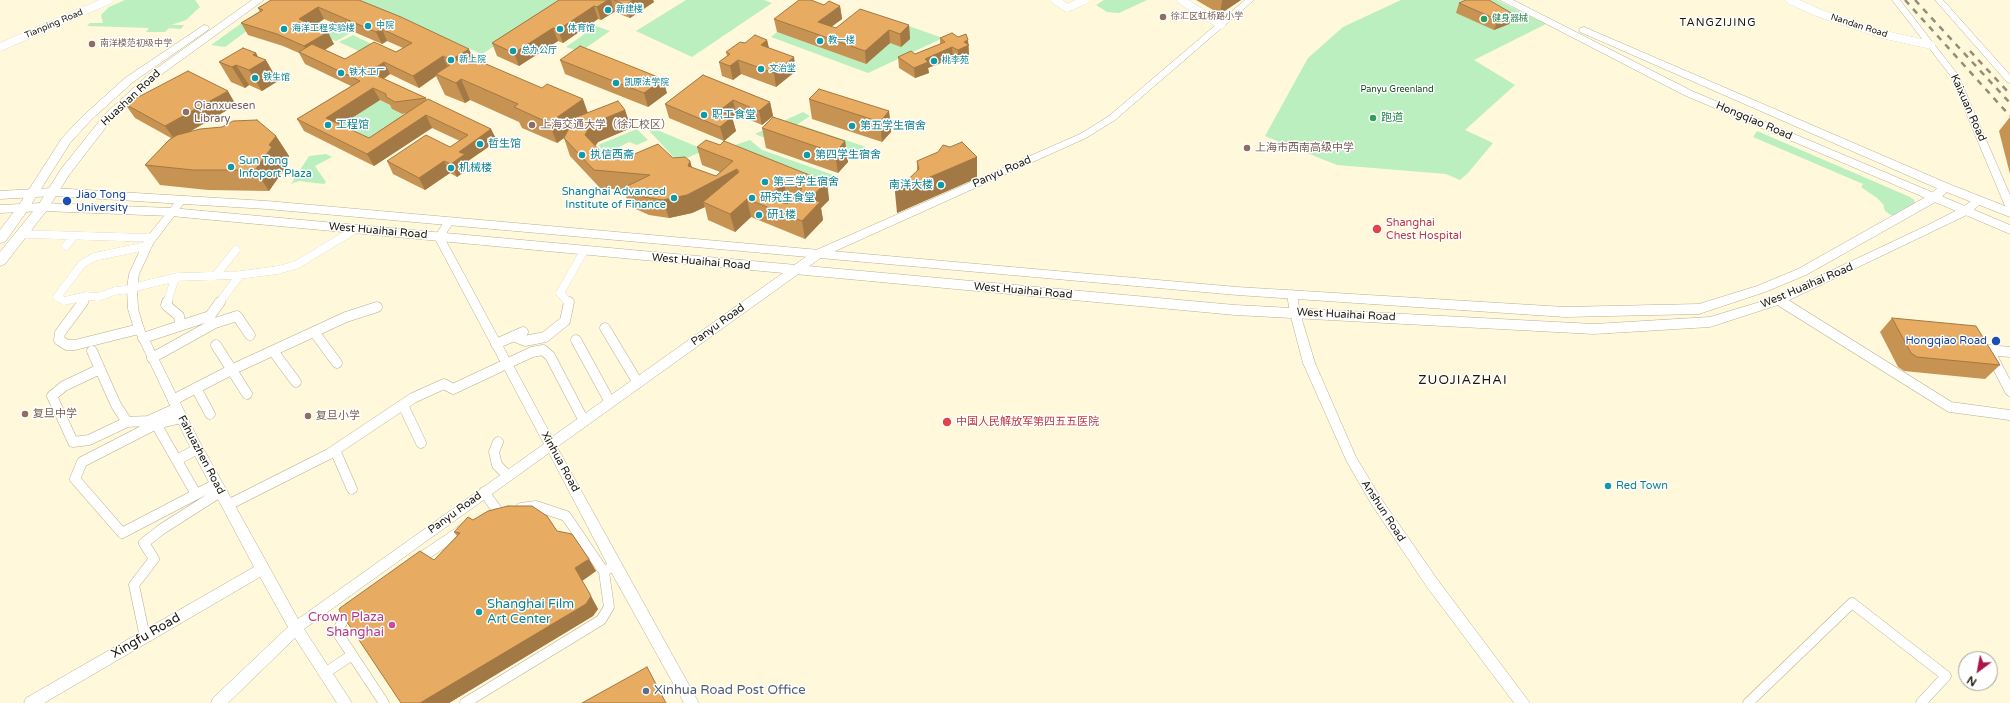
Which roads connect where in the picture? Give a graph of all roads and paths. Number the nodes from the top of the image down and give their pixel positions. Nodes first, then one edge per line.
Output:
1 (109, 0) edge
2 (245, 0) edge
3 (259, 0) edge
4 (1055, 0) edge
5 (1085, 0) edge
6 (1181, 0) edge
7 (1250, 0) edge
8 (1505, 0) edge
9 (1527, 0) edge
10 (1790, 0) edge
11 (1896, 0) edge
12 (1939, 0) edge
13 (1221, 25) junction
14 (1931, 45) junction
15 (0, 47) edge
16 (2010, 80) edge
17 (1945, 187) junction
18 (53, 192) junction
19 (33, 193) junction
20 (0, 196) edge
21 (1935, 197) junction
22 (182, 199) junction
23 (1979, 200) junction
24 (2010, 206) edge
25 (43, 207) junction
26 (23, 208) junction
27 (0, 209) edge
28 (1965, 211) junction
29 (171, 212) junction
30 (2010, 213) edge
31 (449, 221) junction
32 (356, 229) junction
33 (2010, 230) edge
34 (23, 234) junction
35 (74, 236) junction
36 (439, 237) junction
37 (0, 239) edge
38 (149, 242) junction
39 (66, 246) dead end
40 (236, 250) dead end
41 (584, 251) junction
42 (818, 254) junction
43 (0, 261) edge
44 (794, 271) junction
45 (240, 275) junction
46 (215, 276) junction
47 (175, 278) junction
48 (132, 288) junction
49 (1292, 294) junction
50 (87, 296) junction
51 (1779, 300) junction
52 (377, 307) dead end
53 (1295, 313) junction
54 (181, 325) junction
55 (605, 328) dead end
56 (314, 332) junction
57 (523, 332) dead end
58 (141, 333) junction
59 (250, 335) dead end
60 (513, 336) junction
61 (576, 340) dead end
62 (216, 344) dead end
63 (496, 344) junction
64 (92, 351) dead end
65 (273, 351) junction
66 (2010, 352) edge
67 (152, 358) junction
68 (337, 363) dead end
69 (507, 365) junction
70 (100, 369) junction
71 (231, 370) junction
72 (296, 382) dead end
73 (638, 382) junction
74 (196, 388) junction
75 (2010, 391) edge
76 (247, 394) dead end
77 (610, 402) junction
78 (403, 405) junction
79 (177, 409) junction
80 (210, 414) dead end
81 (2010, 415) edge
82 (584, 420) junction
83 (127, 422) junction
84 (156, 424) junction
85 (498, 442) dead end
86 (421, 443) dead end
87 (550, 445) junction
88 (197, 449) junction
89 (335, 450) junction
90 (177, 460) junction
91 (507, 475) junction
92 (218, 488) junction
93 (352, 489) dead end
94 (484, 492) junction
95 (196, 494) junction
96 (228, 505) junction
97 (475, 522) edge
98 (419, 539) junction
99 (429, 552) junction
100 (614, 564) junction
101 (409, 565) edge
102 (262, 569) junction
103 (604, 572) junction
104 (357, 601) edge
105 (296, 628) junction
106 (145, 637) junction
107 (352, 655) junction
108 (325, 673) junction
109 (30, 703) edge
110 (218, 703) edge
111 (345, 703) edge
112 (384, 703) edge
113 (465, 703) edge
114 (692, 703) edge
115 (1523, 703) edge
116 (1748, 703) edge
117 (1921, 703) edge

1 - 15 street, Tianping Road
2 - 19 main road, Huashan Road
3 - 18 main road, Huashan Road
4 - 5 street
6 - 13 street
7 - 13 street, Panyu Road
8 - 21 main road, Hongqiao Road
9 - 17 main road, Hongqiao Road
10 - 14 street, Nandan Road
11 - 14 street, Kaixuan Road
12 - 16 street
13 - 42 street, Panyu Road
14 - 24 street, Kaixuan Road
17 - 21 main road, West Huaihai Road
17 - 23 main road, Hongqiao Road
18 - 19 main road, West Huaihai Road
18 - 22 main road, West Huaihai Road
18 - 25 main road, Huashan Road
19 - 20 main road, West Huaihai Road
19 - 26 main road, Huashan Road
21 - 28 main road, Hongqiao Road
21 - 49 main road, West Huaihai Road
22 - 29 street, Fahuazhen Road
22 - 31 main road, West Huaihai Road
23 - 28 main road, West Huaihai Road
23 - 30 main road, Hongqiao Road
25 - 26 main road, West Huaihai Road
25 - 29 main road, West Huaihai Road
25 - 34 main road, Huashan Road
26 - 27 main road, West Huaihai Road
26 - 37 main road, Huashan Road
28 - 33 main road, Hongqiao Road
28 - 51 main road, West Huaihai Road
29 - 32 main road, West Huaihai Road
29 - 38 street, Fahuazhen Road
31 - 36 street
31 - 42 main road, West Huaihai Road
32 - 36 main road, West Huaihai Road
32 - 45 street
34 - 35 street
34 - 43 main road, Huashan Road
35 - 38 street
35 - 39 street
36 - 41 main road, West Huaihai Road
36 - 63 street, Xinhua Road
38 - 48 street, Fahuazhen Road
38 - 50 street
40 - 46 street
41 - 44 main road, West Huaihai Road
41 - 60 street
42 - 44 street, Panyu Road
42 - 49 main road, West Huaihai Road
44 - 53 main road, West Huaihai Road
44 - 73 street, Panyu Road
45 - 46 street
45 - 54 street
46 - 47 street
47 - 48 street
47 - 54 street
48 - 50 street
48 - 58 street, Fahuazhen Road
49 - 53 street, Anshun Road
50 - 58 street
51 - 53 main road, West Huaihai Road
51 - 81 street
52 - 56 street
53 - 115 street, Anshun Road
54 - 58 street
55 - 73 street
56 - 65 street
56 - 68 street
57 - 60 street
58 - 67 street, Fahuazhen Road
59 - 67 street
60 - 63 street
61 - 77 street
62 - 71 street
63 - 69 street, Xinhua Road
64 - 70 street
65 - 71 street
65 - 72 street
66 - 75 street
67 - 79 street, Fahuazhen Road
69 - 78 street
69 - 82 street
69 - 87 street, Xinhua Road
70 - 83 street
70 - 83 street
71 - 74 street
71 - 76 street
73 - 77 street, Panyu Road
74 - 79 street
74 - 80 street
77 - 82 street, Panyu Road
78 - 86 street
78 - 89 street
79 - 83 street
79 - 84 street
79 - 88 street, Fahuazhen Road
82 - 87 street, Panyu Road
84 - 90 street
84 - 95 street
85 - 91 street
87 - 91 street, Panyu Road
87 - 100 street, Xinhua Road
88 - 90 street
88 - 92 street, Fahuazhen Road
89 - 93 street
89 - 96 street
90 - 95 street
91 - 94 street, Panyu Road
92 - 95 street
92 - 96 street, Fahuazhen Road
92 - 106 street
94 - 98 street, Panyu Road
94 - 103 street
96 - 102 street, Fahuazhen Road
97 - 99 street
98 - 99 street
98 - 105 street, Panyu Road
99 - 101 street
100 - 103 street
100 - 114 street, Xinhua Road
102 - 105 street, Fahuazhen Road
102 - 106 street, Xingfu Road
103 - 113 street
104 - 107 street
105 - 108 street, Fahuazhen Road
105 - 110 street, Panyu Road
106 - 109 street, Xingfu Road
107 - 108 street
107 - 112 street
108 - 111 street, Fahuazhen Road
116 - 117 street

